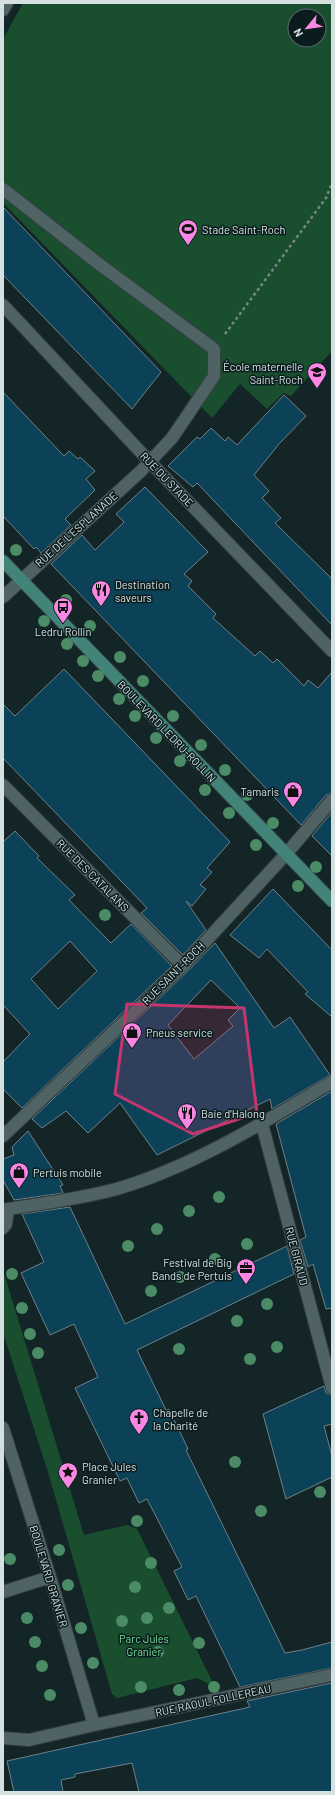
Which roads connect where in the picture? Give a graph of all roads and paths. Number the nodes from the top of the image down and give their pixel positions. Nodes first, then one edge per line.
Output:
1 (7, 3) edge
2 (3, 10) edge
3 (332, 183) edge
4 (331, 187) edge
5 (3, 189) edge
6 (3, 306) edge
7 (214, 349) junction
8 (150, 462) junction
9 (3, 561) edge
10 (21, 580) junction
11 (3, 597) edge
12 (332, 651) edge
13 (3, 785) edge
14 (332, 800) edge
15 (287, 853) junction
16 (332, 901) edge
17 (183, 966) junction
18 (332, 1082) edge
19 (262, 1124) junction
20 (3, 1136) edge
21 (5, 1209) edge
22 (3, 1228) edge
23 (332, 1388) edge
24 (3, 1428) edge
25 (50, 1576) junction
26 (3, 1592) edge
27 (332, 1675) edge
28 (94, 1725) junction
29 (3, 1738) edge

1 - 2 street
3 - 4 path
4 - 7 path
5 - 7 street
6 - 8 street, RUE DU STADE
7 - 8 street, RUE DE L'ESPLANADE
8 - 10 street, RUE DE L'ESPLANADE
8 - 12 street, RUE DU STADE
9 - 10 main road, BOULEVARD LEDRU-ROLLIN
10 - 11 street, RUE DE L'ESPLANADE
10 - 15 main road, BOULEVARD LEDRU-ROLLIN
13 - 17 street, RUE DES CATALANS
14 - 15 street, RUE SAINT-ROCH
15 - 16 main road, BOULEVARD LEDRU-ROLLIN
15 - 17 street, RUE SAINT-ROCH
17 - 20 street, RUE SAINT-ROCH
18 - 19 street
19 - 21 street
19 - 23 street, RUE GIRAUD
21 - 22 street
24 - 25 street, BOULEVARD GRANIER
25 - 26 street
25 - 28 street, BOULEVARD GRANIER
27 - 28 street, RUE RAOUL FOLLEREAU
28 - 29 street

